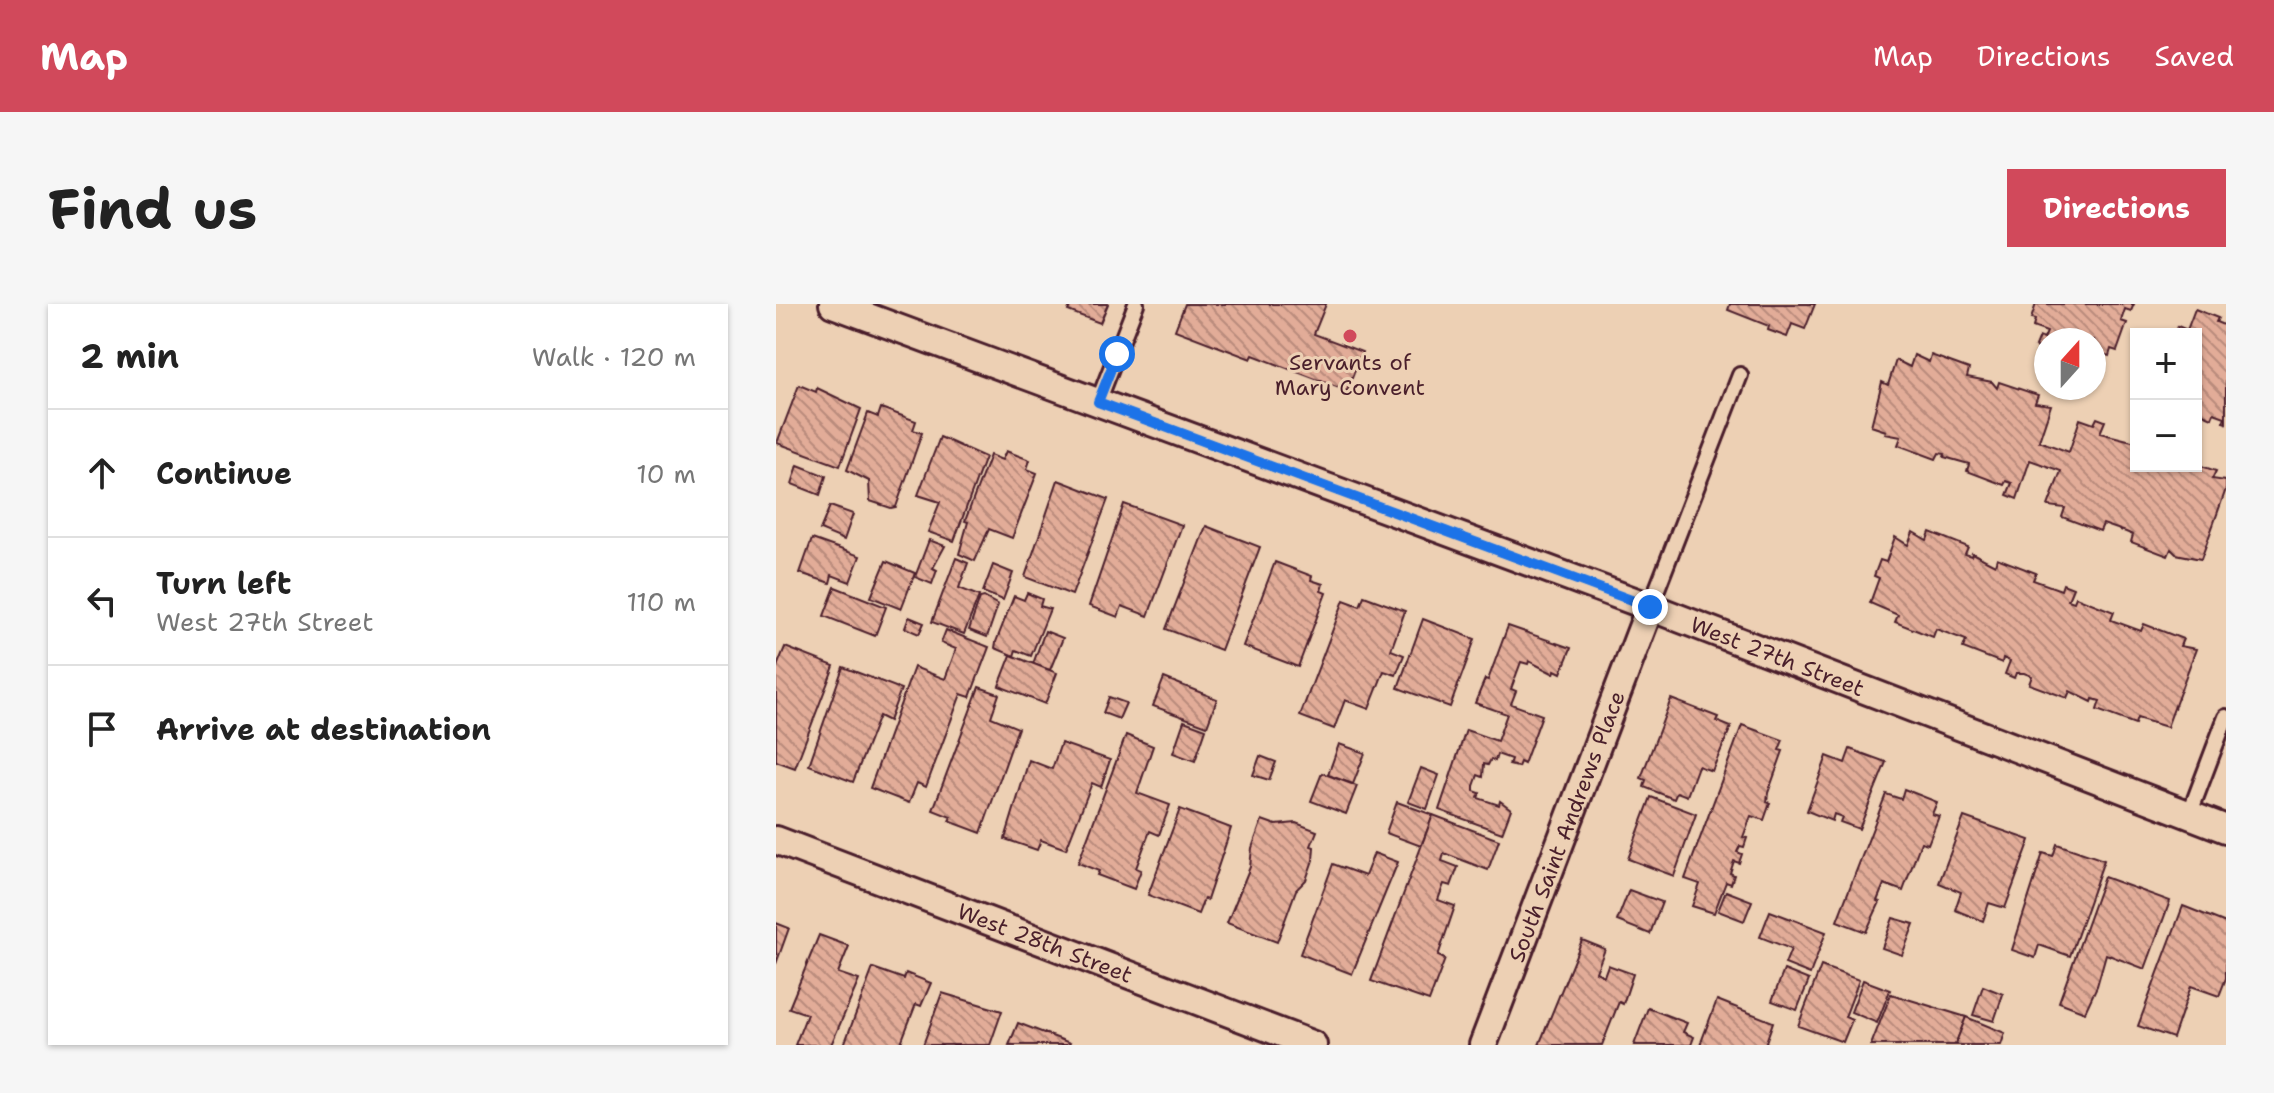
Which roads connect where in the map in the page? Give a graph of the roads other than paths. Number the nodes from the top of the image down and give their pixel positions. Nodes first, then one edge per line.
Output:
1 (833, 304) edge
2 (1136, 304) edge
3 (1740, 375) dead end
4 (1098, 402) junction
5 (1650, 607) junction
6 (2226, 717) edge
7 (2189, 815) junction
8 (2226, 829) edge
9 (776, 840) edge
10 (1313, 1045) edge
11 (1483, 1045) edge

1 - 4 street, West 27th Street
2 - 4 lane
3 - 5 lane
4 - 5 street, West 27th Street
5 - 7 street, West 27th Street
5 - 11 street, South Saint Andrews Place
6 - 7 lane
7 - 8 street, West 27th Street
9 - 10 street, West 28th Street

